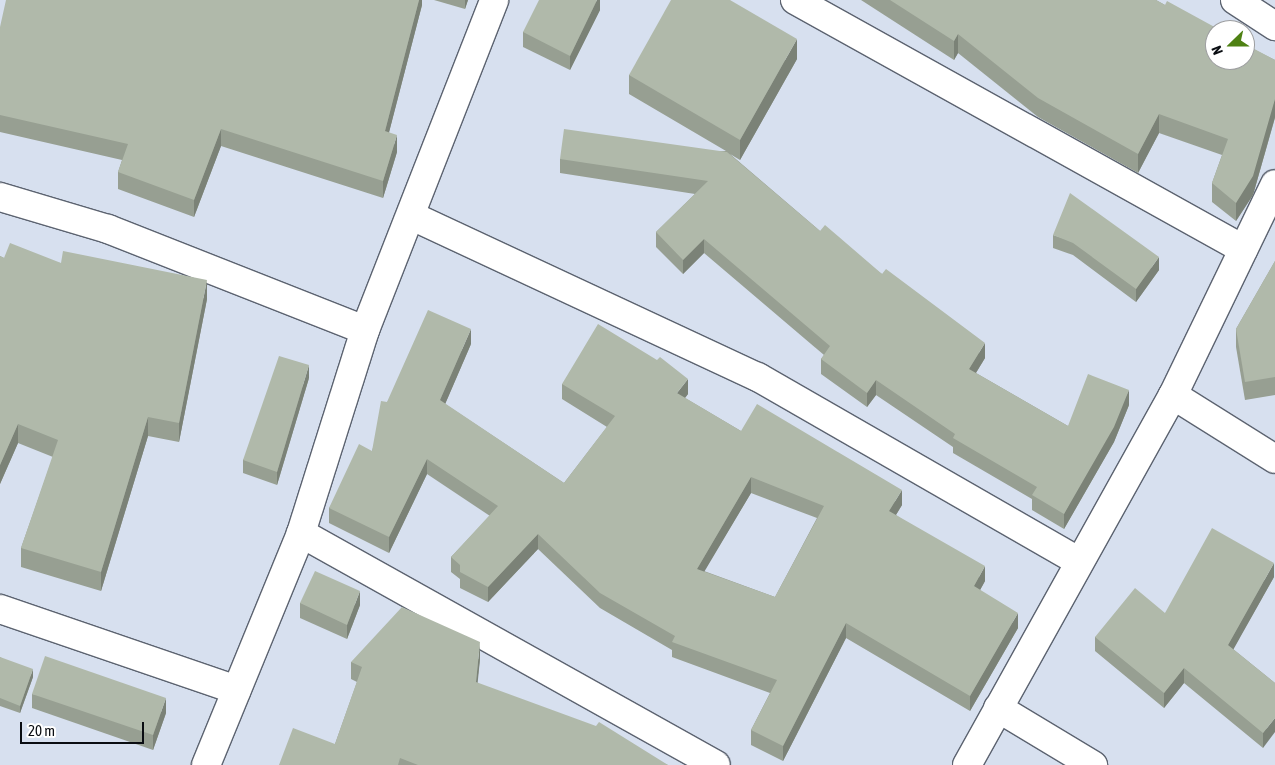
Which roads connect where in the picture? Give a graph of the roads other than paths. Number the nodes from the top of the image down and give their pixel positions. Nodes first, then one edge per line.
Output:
1 (494, 0) edge
2 (795, 0) edge
3 (1235, 0) edge
4 (1275, 26) edge
5 (1275, 184) edge
6 (0, 197) edge
7 (412, 216) junction
8 (1243, 249) junction
9 (365, 330) junction
10 (1173, 395) junction
11 (1275, 459) edge
12 (300, 533) junction
13 (1078, 561) junction
14 (0, 609) edge
15 (236, 690) junction
16 (998, 708) junction
17 (206, 765) edge
18 (716, 765) edge
19 (967, 765) edge
20 (1093, 765) edge

1 - 7 street
2 - 8 street
3 - 4 street
5 - 8 street
6 - 9 street
7 - 9 street
7 - 13 street
8 - 10 street
9 - 12 street
10 - 11 street
10 - 13 street
12 - 15 street
12 - 18 street
13 - 16 street
14 - 15 street
15 - 17 street
16 - 19 street
16 - 20 street

